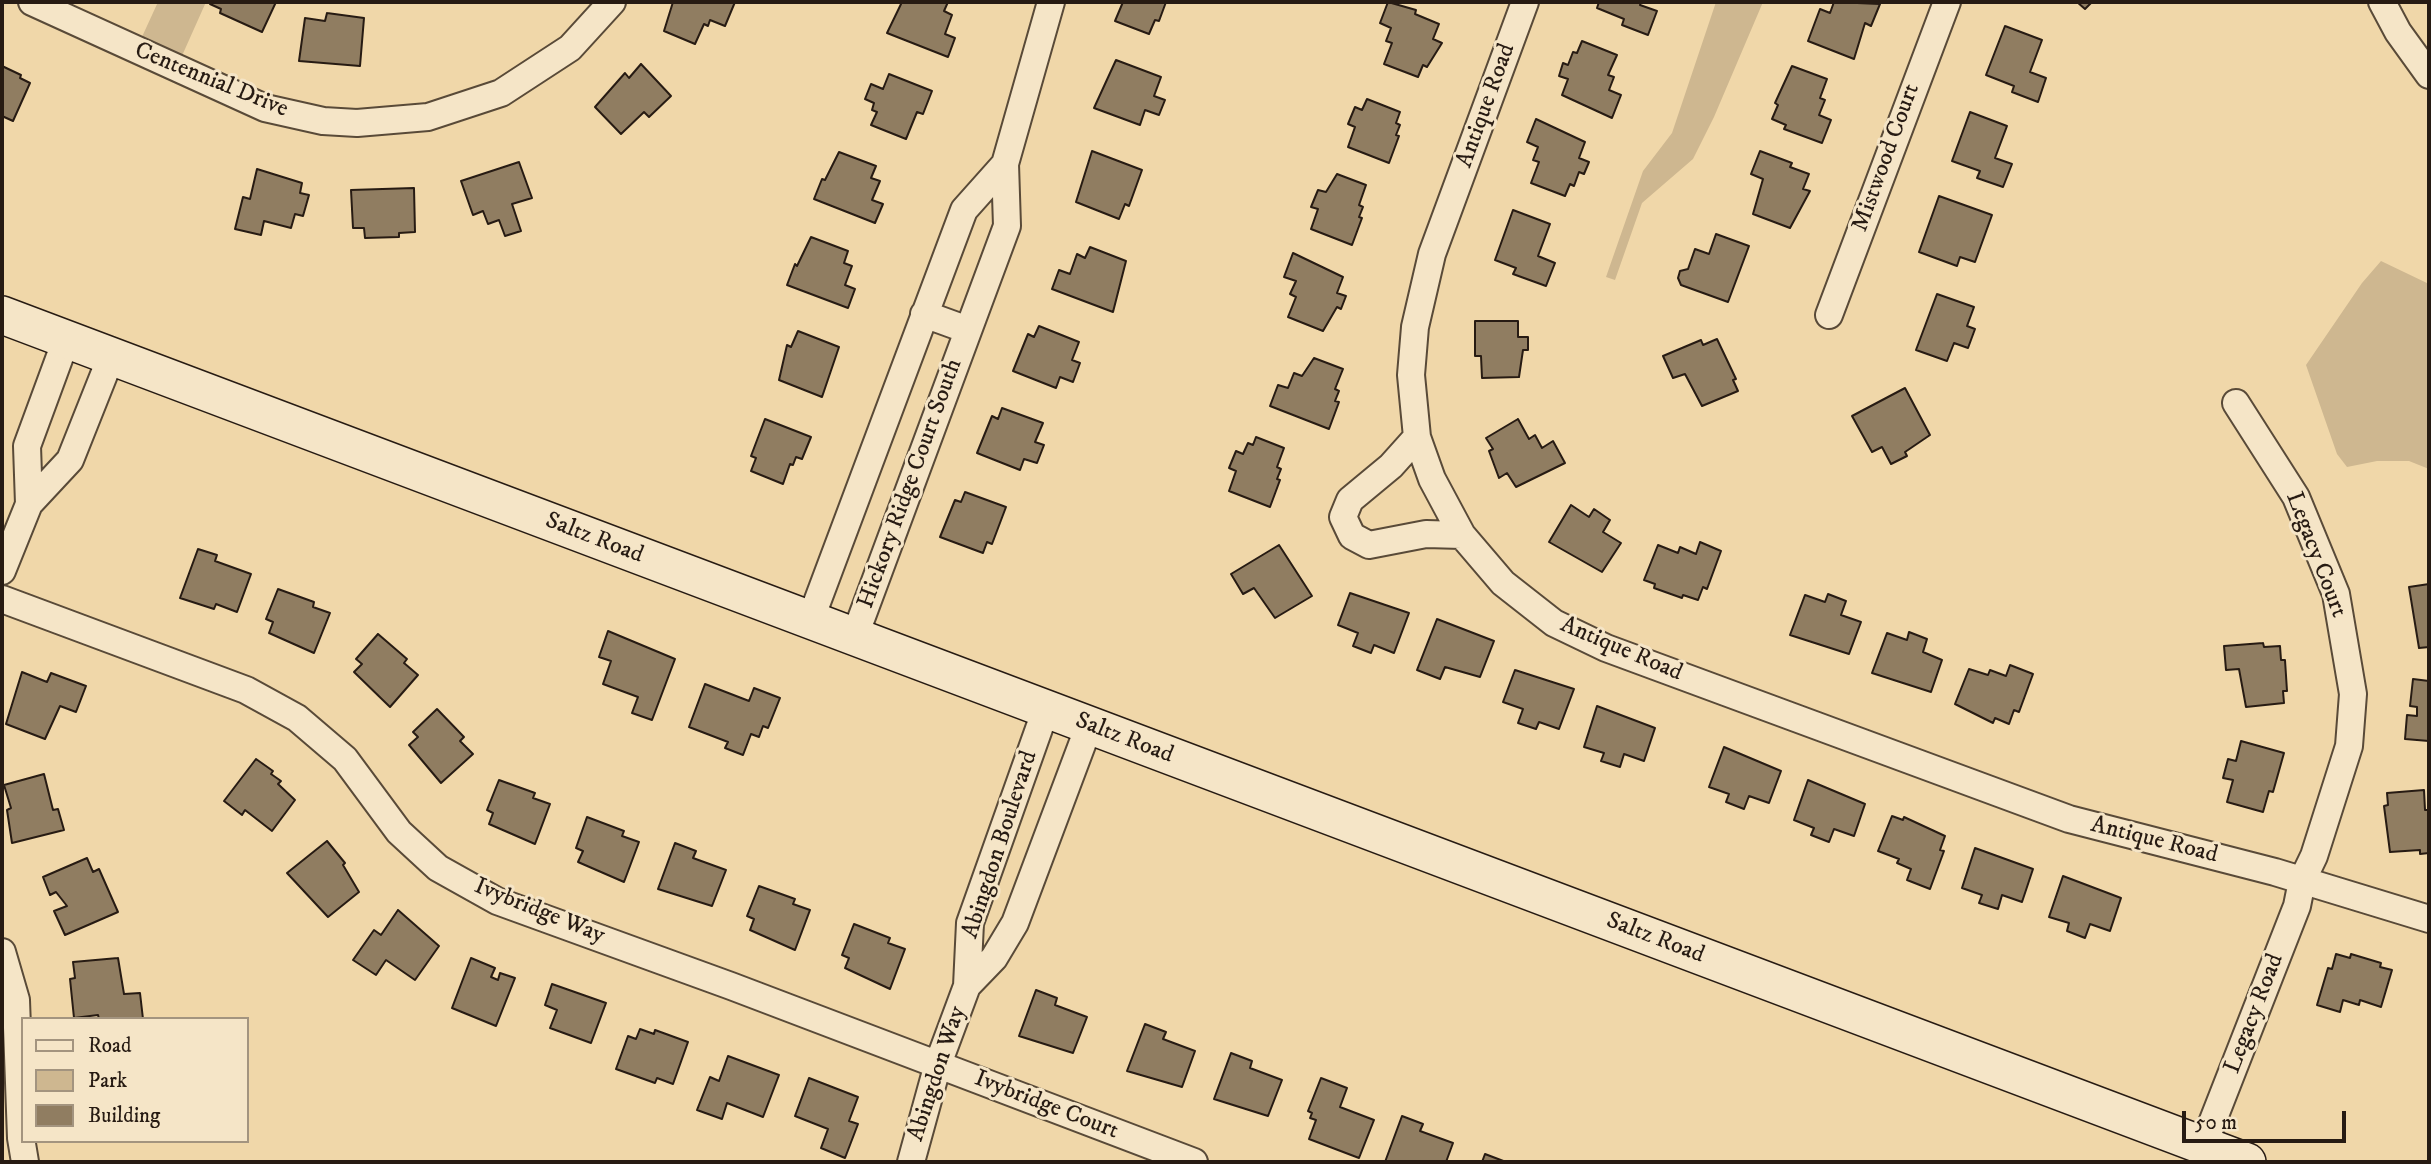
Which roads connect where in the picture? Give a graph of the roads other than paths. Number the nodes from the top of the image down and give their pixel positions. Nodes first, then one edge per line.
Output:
1 (32, 2) edge
2 (612, 2) edge
3 (1051, 2) edge
4 (1525, 2) edge
5 (1947, 2) edge
6 (2382, 2) edge
7 (2429, 75) edge
8 (1005, 164) junction
9 (924, 314) junction
10 (1829, 314) dead end
11 (2, 316) edge
12 (968, 330) junction
13 (66, 340) junction
14 (111, 357) junction
15 (2236, 403) dead end
16 (1417, 437) junction
17 (29, 504) junction
18 (1462, 535) junction
19 (2, 570) edge
20 (2, 599) edge
21 (810, 621) junction
22 (854, 638) junction
23 (1046, 709) junction
24 (1089, 726) junction
25 (2302, 881) junction
26 (2429, 919) edge
27 (2, 952) edge
28 (967, 986) junction
29 (938, 1064) junction
30 (21, 1138) edge
31 (22, 1143) edge
32 (2203, 1146) junction
33 (25, 1162) edge
34 (911, 1162) edge
35 (1194, 1162) edge
36 (2247, 1162) edge

1 - 2 street, Centennial Drive
3 - 8 street, Hickory Ridge Court South
4 - 16 street, Antique Road
5 - 10 street, Mistwood Court
6 - 7 street
8 - 9 street, Hickory Ridge Court South
8 - 12 street, Hickory Ridge Court South
9 - 12 street, Hickory Ridge Court South
9 - 21 street, Hickory Ridge Court South
11 - 13 street, Saltz Road
12 - 22 street, Hickory Ridge Court South
13 - 14 street, Saltz Road
13 - 17 street
14 - 17 street
14 - 21 street, Saltz Road
15 - 25 street, Legacy Court
16 - 18 street, Antique Road
16 - 18 street
17 - 19 street
18 - 25 street, Antique Road
20 - 29 street, Ivybridge Way
21 - 22 street, Saltz Road
22 - 23 street, Saltz Road
23 - 24 street, Saltz Road
23 - 28 street, Abingdon Boulevard
24 - 28 street, Abingdon Boulevard
24 - 32 street, Saltz Road
25 - 26 street, Antique Road
25 - 32 street, Legacy Road
27 - 30 street
28 - 29 street, Abingdon Way
29 - 34 street, Abingdon Way
29 - 35 street, Ivybridge Court
31 - 33 street
32 - 36 street, Saltz Road

